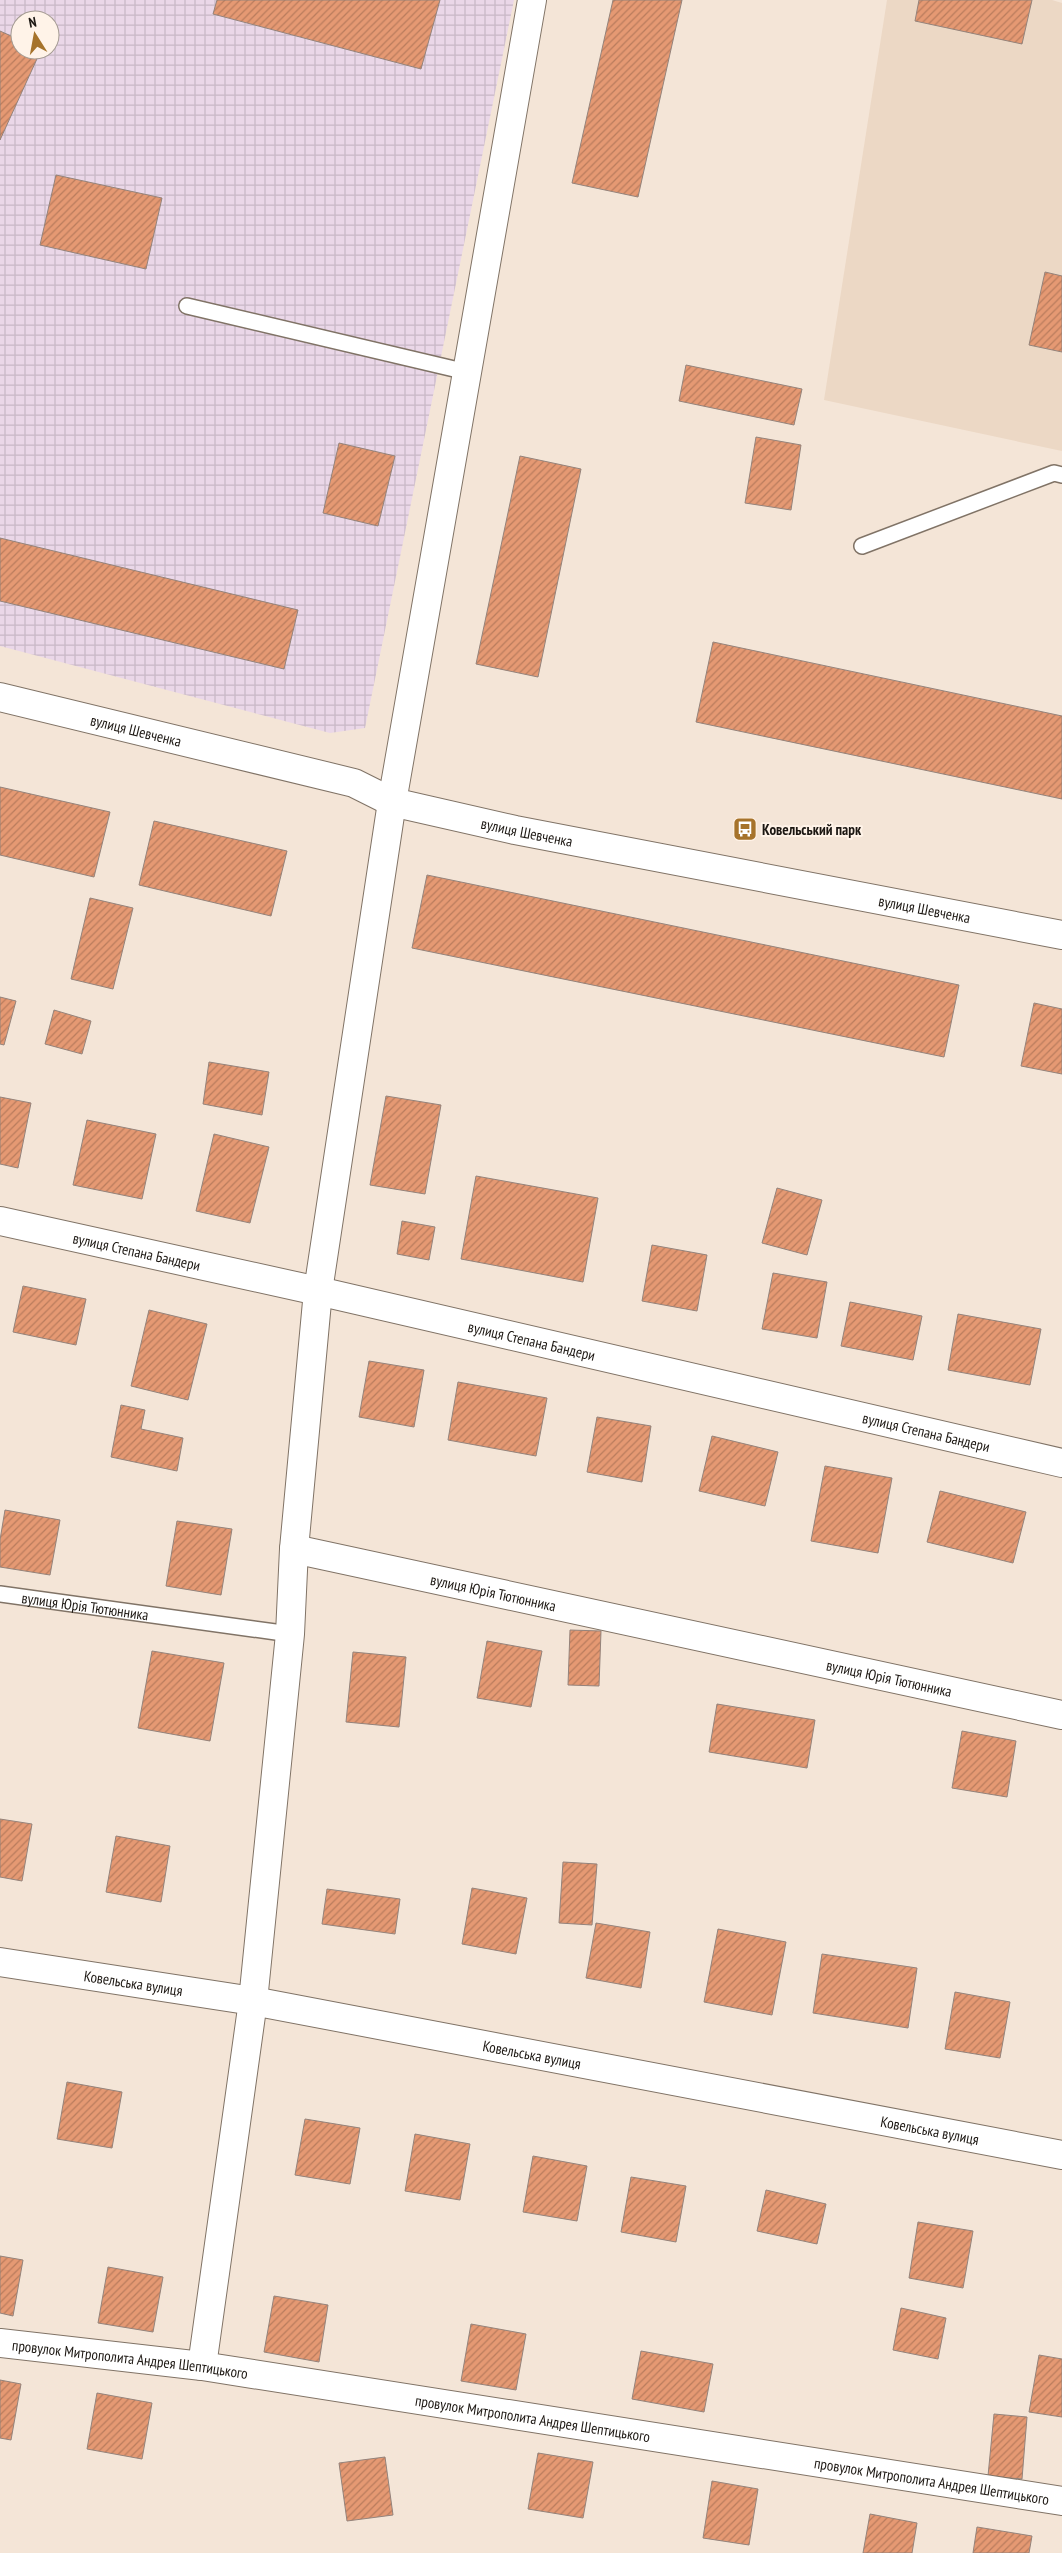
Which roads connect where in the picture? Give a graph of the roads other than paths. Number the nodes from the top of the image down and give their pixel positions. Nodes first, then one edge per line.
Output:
1 (532, 0) edge
2 (187, 306) dead end
3 (468, 372) junction
4 (1062, 475) edge
5 (862, 546) dead end
6 (0, 697) edge
7 (392, 802) junction
8 (1062, 935) edge
9 (0, 1221) edge
10 (318, 1290) junction
11 (1062, 1463) edge
12 (294, 1549) junction
13 (0, 1594) edge
14 (290, 1634) junction
15 (1062, 1715) edge
16 (0, 1962) edge
17 (254, 2001) junction
18 (1062, 2155) edge
19 (0, 2343) edge
20 (202, 2366) junction
21 (1062, 2501) edge

1 - 3 street
2 - 3 lane
3 - 7 street
4 - 5 lane
6 - 7 street, вулиця Шевченка
7 - 8 street, вулиця Шевченка
7 - 10 street
9 - 10 street, вулиця Степана Бандери
10 - 11 street, вулиця Степана Бандери
10 - 12 street
12 - 14 street
12 - 15 street, вулиця Юрія Тютюнника
13 - 14 lane, вулиця Юрія Тютюнника
14 - 17 street
16 - 17 street, Ковельська вулиця
17 - 18 street, Ковельська вулиця
17 - 20 street
19 - 20 street, провулок Митрополита Андрея Шептицького
20 - 21 street, провулок Митрополита Андрея Шептицького

